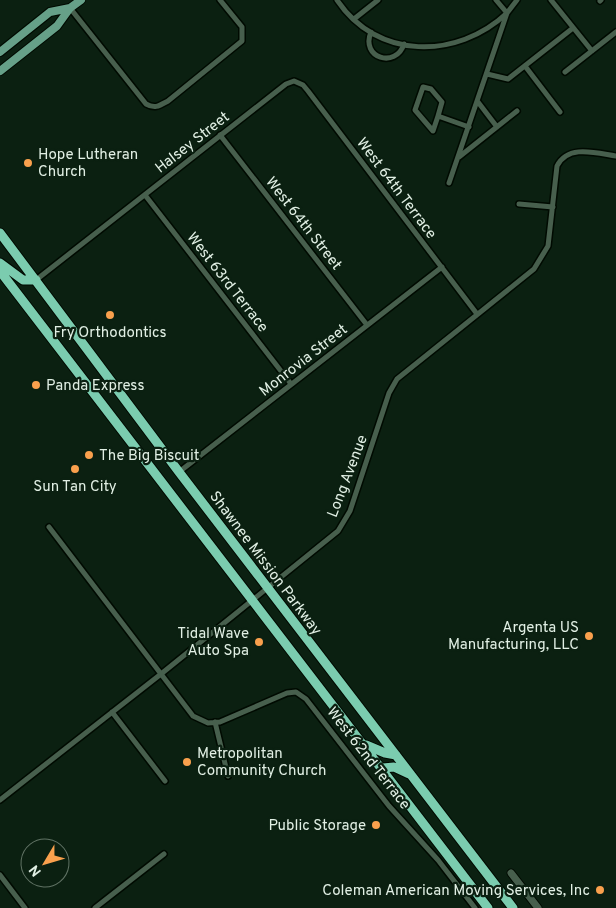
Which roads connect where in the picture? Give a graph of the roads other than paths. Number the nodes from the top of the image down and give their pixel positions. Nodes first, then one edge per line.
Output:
1 (81, 0) edge
2 (220, 0) edge
3 (337, 0) edge
4 (378, 0) edge
5 (496, 0) edge
6 (517, 0) edge
7 (551, 0) edge
8 (70, 8) junction
9 (507, 13) junction
10 (354, 19) junction
11 (573, 28) junction
12 (372, 32) junction
13 (616, 32) edge
14 (404, 44) junction
15 (2, 50) edge
16 (592, 51) junction
17 (13, 60) junction
18 (525, 66) junction
19 (0, 71) edge
20 (566, 72) dead end
21 (487, 74) junction
22 (294, 81) joint
23 (478, 102) junction
24 (517, 111) dead end
25 (560, 112) dead end
26 (438, 116) junction
27 (497, 126) junction
28 (469, 127) junction
29 (220, 135) junction
30 (616, 156) edge
31 (458, 157) junction
32 (449, 183) dead end
33 (145, 195) junction
34 (519, 204) dead end
35 (553, 207) junction
36 (0, 233) edge
37 (0, 263) edge
38 (442, 267) junction
39 (0, 271) edge
40 (36, 280) junction
41 (477, 314) junction
42 (367, 325) junction
43 (292, 384) junction
44 (179, 472) junction
45 (49, 527) dead end
46 (268, 588) junction
47 (252, 600) junction
48 (161, 674) junction
49 (112, 712) junction
50 (215, 722) junction
51 (363, 743) junction
52 (396, 755) junction
53 (383, 768) junction
54 (411, 775) junction
55 (228, 776) dead end
56 (165, 782) dead end
57 (0, 800) edge
58 (164, 854) dead end
59 (511, 873) dead end
60 (0, 875) edge
61 (25, 908) edge
62 (95, 908) edge
63 (476, 908) edge
64 (488, 908) edge
65 (514, 908) edge
66 (538, 908) edge

1 - 8 main road
2 - 8 street
3 - 10 street
4 - 10 street
5 - 9 street
6 - 9 street
7 - 11 street
8 - 15 main road
8 - 17 main road
9 - 14 street
9 - 21 street
10 - 12 street
11 - 16 street
11 - 18 street
12 - 14 street
12 - 14 street
13 - 16 street
15 - 17 main road
16 - 20 street
17 - 19 main road
18 - 21 street
18 - 25 street
21 - 23 street
22 - 29 street, Halsey Street
22 - 38 street, West 64th Terrace
23 - 27 street
23 - 28 street
24 - 27 street
26 - 26 street
26 - 28 street
27 - 31 street
28 - 31 street
29 - 33 street, Halsey Street
29 - 42 street, West 64th Street
30 - 35 street, Long Avenue
31 - 32 street
33 - 40 street, Halsey Street
33 - 43 street, West 63rd Terrace
34 - 35 street
35 - 41 street, Long Avenue
36 - 40 highway, Shawnee Mission Parkway
37 - 40 highway
38 - 41 street, West 64th Terrace
38 - 42 street, Monrovia Street
39 - 47 highway
40 - 44 highway, Shawnee Mission Parkway
41 - 46 street, Long Avenue
42 - 43 street, Monrovia Street
43 - 44 street, Monrovia Street
44 - 46 highway, Shawnee Mission Parkway
45 - 48 street
46 - 47 street, Long Avenue
46 - 52 highway, Shawnee Mission Parkway
47 - 48 street, Long Avenue
47 - 51 highway
48 - 49 street, Long Avenue
48 - 50 street
49 - 56 street
49 - 57 street, Long Avenue
50 - 55 street
50 - 63 street, West 62nd Terrace
51 - 52 highway
51 - 53 highway
52 - 54 highway, Shawnee Mission Parkway
53 - 54 highway
53 - 64 highway
54 - 65 highway, Shawnee Mission Parkway
58 - 62 street
59 - 66 street
60 - 61 street

